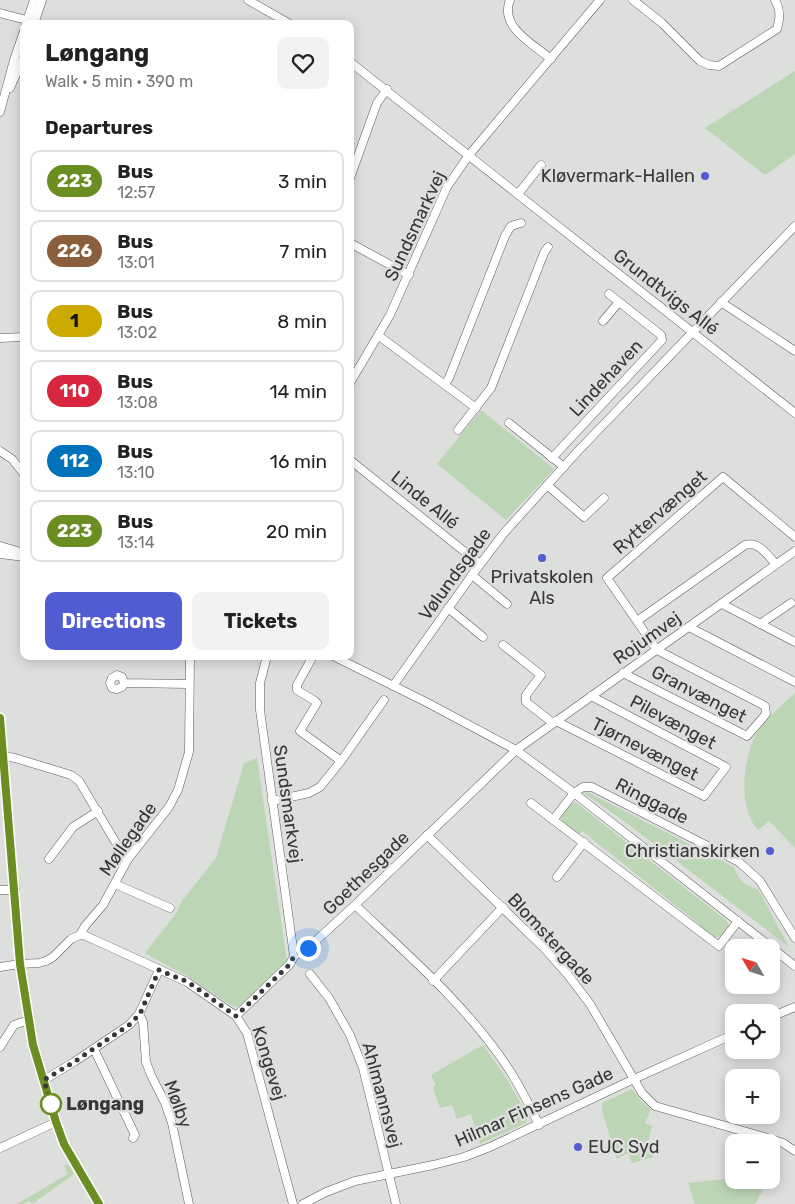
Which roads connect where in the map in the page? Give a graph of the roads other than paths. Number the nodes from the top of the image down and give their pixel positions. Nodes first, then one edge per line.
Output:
1 (34, 0) edge
2 (42, 0) edge
3 (248, 0) edge
4 (510, 0) edge
5 (600, 0) edge
6 (633, 0) edge
7 (775, 0) edge
8 (0, 13) edge
9 (23, 20) edge
10 (30, 20) edge
11 (31, 20) edge
12 (283, 20) edge
13 (20, 43) edge
14 (551, 59) junction
15 (354, 65) edge
16 (20, 71) edge
17 (386, 90) junction
18 (2, 100) edge
19 (0, 112) edge
20 (469, 155) junction
21 (541, 165) dead end
22 (354, 167) edge
23 (518, 194) junction
24 (521, 223) dead end
25 (795, 226) edge
26 (354, 245) edge
27 (548, 247) dead end
28 (409, 275) junction
29 (609, 294) dead end
30 (619, 302) junction
31 (720, 302) junction
32 (603, 321) dead end
33 (692, 332) junction
34 (379, 336) junction
35 (20, 337) edge
36 (0, 338) edge
37 (795, 350) edge
38 (354, 377) edge
39 (445, 384) junction
40 (476, 408) junction
41 (795, 413) edge
42 (509, 423) dead end
43 (458, 430) dead end
44 (0, 451) edge
45 (552, 458) junction
46 (354, 463) edge
47 (564, 467) junction
48 (20, 469) edge
49 (547, 485) junction
50 (604, 498) dead end
51 (795, 537) edge
52 (0, 546) edge
53 (795, 551) edge
54 (0, 554) edge
55 (20, 554) edge
56 (20, 555) edge
57 (480, 564) junction
58 (776, 564) junction
59 (472, 574) junction
60 (791, 603) dead end
61 (508, 604) dead end
62 (722, 604) junction
63 (448, 608) junction
64 (637, 620) junction
65 (760, 624) junction
66 (689, 627) junction
67 (483, 636) dead end
68 (795, 642) edge
69 (503, 645) dead end
70 (657, 650) junction
71 (190, 660) edge
72 (266, 660) edge
73 (310, 660) edge
74 (341, 660) edge
75 (623, 673) junction
76 (795, 682) edge
77 (124, 683) dead end
78 (189, 684) junction
79 (394, 686) junction
80 (591, 696) junction
81 (384, 700) dead end
82 (0, 718) edge
83 (554, 722) junction
84 (516, 750) junction
85 (3, 756) junction
86 (341, 761) junction
87 (2, 771) edge
88 (715, 780) joint
89 (574, 793) junction
90 (272, 801) junction
91 (531, 803) dead end
92 (98, 811) junction
93 (553, 820) junction
94 (427, 835) junction
95 (584, 842) junction
96 (49, 859) dead end
97 (128, 859) junction
98 (557, 878) dead end
99 (115, 884) junction
100 (0, 890) edge
101 (15, 890) junction
102 (355, 904) junction
103 (503, 907) junction
104 (170, 908) dead end
105 (738, 921) junction
106 (80, 935) junction
107 (795, 938) edge
108 (294, 956) junction
109 (20, 964) junction
110 (795, 966) edge
111 (0, 967) edge
112 (159, 970) junction
113 (310, 974) dead end
114 (433, 981) junction
115 (795, 1007) edge
116 (780, 1013) edge
117 (140, 1014) junction
118 (236, 1016) junction
119 (28, 1020) junction
120 (725, 1038) edge
121 (0, 1047) edge
122 (94, 1049) junction
123 (634, 1079) junction
124 (44, 1080) junction
125 (56, 1122) junction
126 (539, 1125) junction
127 (133, 1138) dead end
128 (0, 1148) edge
129 (795, 1151) edge
130 (387, 1174) junction
131 (96, 1203) edge
132 (190, 1204) edge
133 (293, 1204) edge
134 (303, 1204) edge
135 (396, 1204) edge

1 - 10 street
2 - 11 street
3 - 12 street
4 - 14 street
5 - 14 street, Sundsmarkvej
6 - 7 street
8 - 9 street
13 - 18 street
14 - 20 street, Sundsmarkvej
15 - 17 street, Grundtvigs Allé
16 - 18 street
17 - 20 street, Grundtvigs Allé
17 - 22 street
18 - 19 street
20 - 23 street, Grundtvigs Allé
20 - 28 street, Sundsmarkvej
21 - 23 street
23 - 33 street, Grundtvigs Allé
24 - 39 street
25 - 31 street, Vølundsgade
26 - 28 street
27 - 40 street
28 - 34 street, Sundsmarkvej
29 - 30 street, Lindehaven
30 - 32 street
30 - 45 street, Lindehaven
31 - 33 street, Vølundsgade
31 - 37 street
33 - 41 street, Grundtvigs Allé
33 - 47 street, Vølundsgade
34 - 38 street, Sundsmarkvej
34 - 39 street
35 - 36 street
39 - 40 street
40 - 43 street
42 - 45 street
44 - 48 street
45 - 47 street
46 - 57 street, Linde Allé
47 - 49 street, Vølundsgade
49 - 50 street
49 - 57 street, Vølundsgade
51 - 64 street, Ryttervænget
52 - 55 street
53 - 58 street, Rojumvej
54 - 56 street
57 - 59 street, Vølundsgade
58 - 62 street, Rojumvej
58 - 64 street
59 - 61 street
59 - 63 street, Vølundsgade
60 - 65 street
62 - 65 street
62 - 66 street, Rojumvej
63 - 67 street
63 - 79 street, Vølundsgade
64 - 70 street, Ryttervænget
65 - 68 street
66 - 70 street, Rojumvej
66 - 76 street
69 - 83 street
70 - 75 street, Rojumvej
70 - 75 street, Granvænget
71 - 78 street, Møllegade
72 - 90 street, Sundsmarkvej
73 - 86 street
74 - 79 street, Ringgade
75 - 80 street, Rojumvej
77 - 78 street
78 - 97 street, Møllegade
79 - 84 street, Ringgade
80 - 83 street, Rojumvej
80 - 88 street, Pilevænget
81 - 86 street
82 - 85 street
83 - 84 street, Rojumvej
83 - 88 street, Tjørnevænget
84 - 89 street, Ringgade
84 - 94 street, Goethesgade
85 - 87 street
85 - 92 street
86 - 90 street
87 - 101 street
89 - 93 street
89 - 105 street, Ringgade
89 - 107 street, Ringgade
90 - 108 street, Sundsmarkvej
91 - 93 street
92 - 96 street
92 - 97 street
93 - 95 street
94 - 102 street, Goethesgade
94 - 103 street, Blomstergade
95 - 98 street
95 - 105 street
97 - 99 street, Møllegade
99 - 104 street
99 - 106 street, Møllegade
100 - 101 street
101 - 109 street
102 - 108 street, Goethesgade
102 - 114 street
103 - 114 street
103 - 123 street, Blomstergade
105 - 110 street, Ringgade
106 - 109 street, Møllegade
106 - 112 street, Kongevej
108 - 118 street, Goethesgade
109 - 111 street, Møllegade
109 - 119 street
112 - 117 street
112 - 118 street, Kongevej
113 - 130 street, Ahlmannsvej
114 - 126 street
115 - 116 street
117 - 122 street
117 - 132 street, Mølby
118 - 133 street, Kongevej
119 - 121 street
119 - 124 street
120 - 123 street, Hilmar Finsens Gade
122 - 124 street
122 - 127 street
123 - 126 street, Hilmar Finsens Gade
123 - 129 street, Blomstergade
124 - 125 street
125 - 128 street
125 - 131 street
126 - 130 street, Hilmar Finsens Gade
130 - 134 street, Hilmar Finsens Gade
130 - 135 street, Ahlmannsvej

